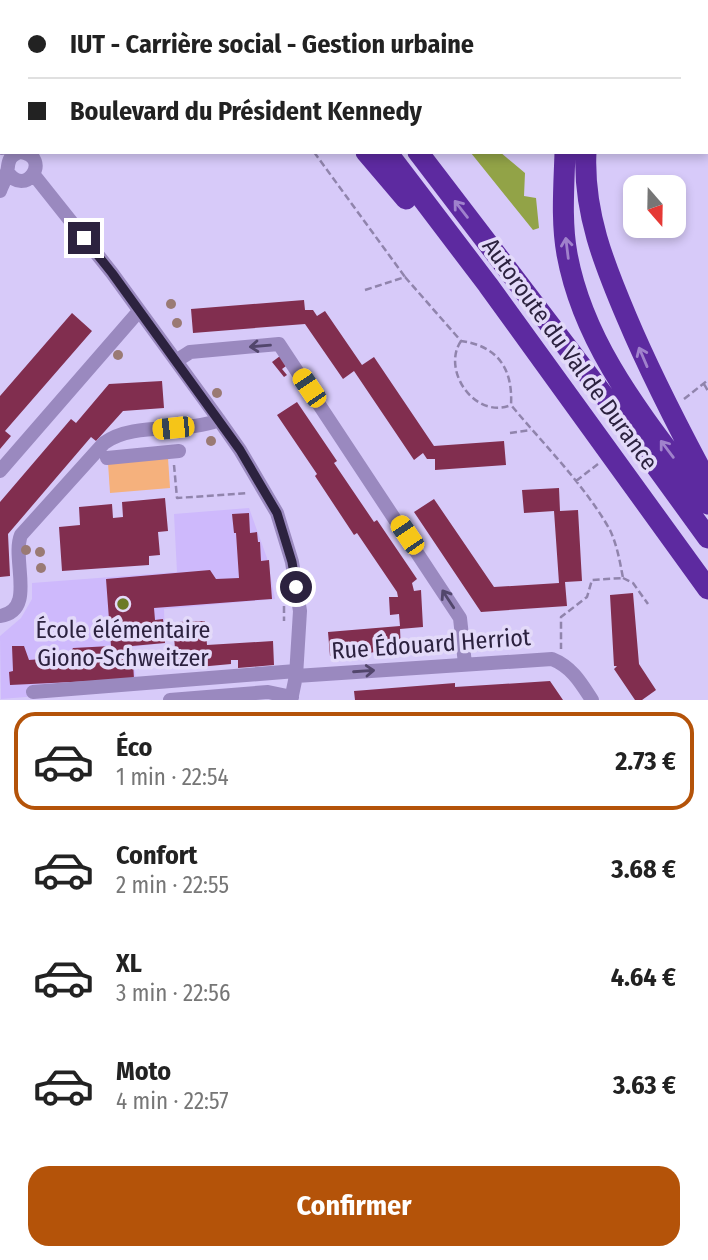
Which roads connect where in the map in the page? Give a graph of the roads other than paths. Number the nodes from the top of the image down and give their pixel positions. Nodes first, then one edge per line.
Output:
1 (368, 154) edge
2 (388, 154) edge
3 (420, 154) edge
4 (565, 154) edge
5 (586, 154) edge
6 (10, 157) edge
7 (34, 175) junction
8 (0, 192) edge
9 (139, 312) junction
10 (176, 361) junction
11 (560, 383) junction
12 (219, 420) junction
13 (173, 428) junction
14 (107, 458) dead end
15 (0, 471) edge
16 (708, 483) edge
17 (708, 504) edge
18 (708, 538) edge
19 (708, 589) edge
20 (0, 616) edge
21 (465, 664) junction
22 (296, 674) junction
23 (33, 692) dead end
24 (292, 698) edge
25 (170, 700) edge
26 (593, 700) edge

1 - 11 highway
2 - 11 highway, Autoroute du Val de Durance
18 -> 3 highway, Autoroute du Val de Durance
17 -> 4 highway
16 -> 5 highway
6 - 7 street
6 - 7 street
6 - 8 street
7 - 9 street
9 - 10 street
9 - 15 street
10 - 12 street
21 -> 10 street
11 - 19 highway, Autoroute du Val de Durance
12 - 13 street
12 - 22 street
13 - 14 street
13 - 20 street
22 -> 21 street, Rue Édouard Herriot
21 - 26 street, Rue Édouard Herriot
22 - 23 street, Rue Édouard Herriot
22 - 24 street
24 - 25 street

